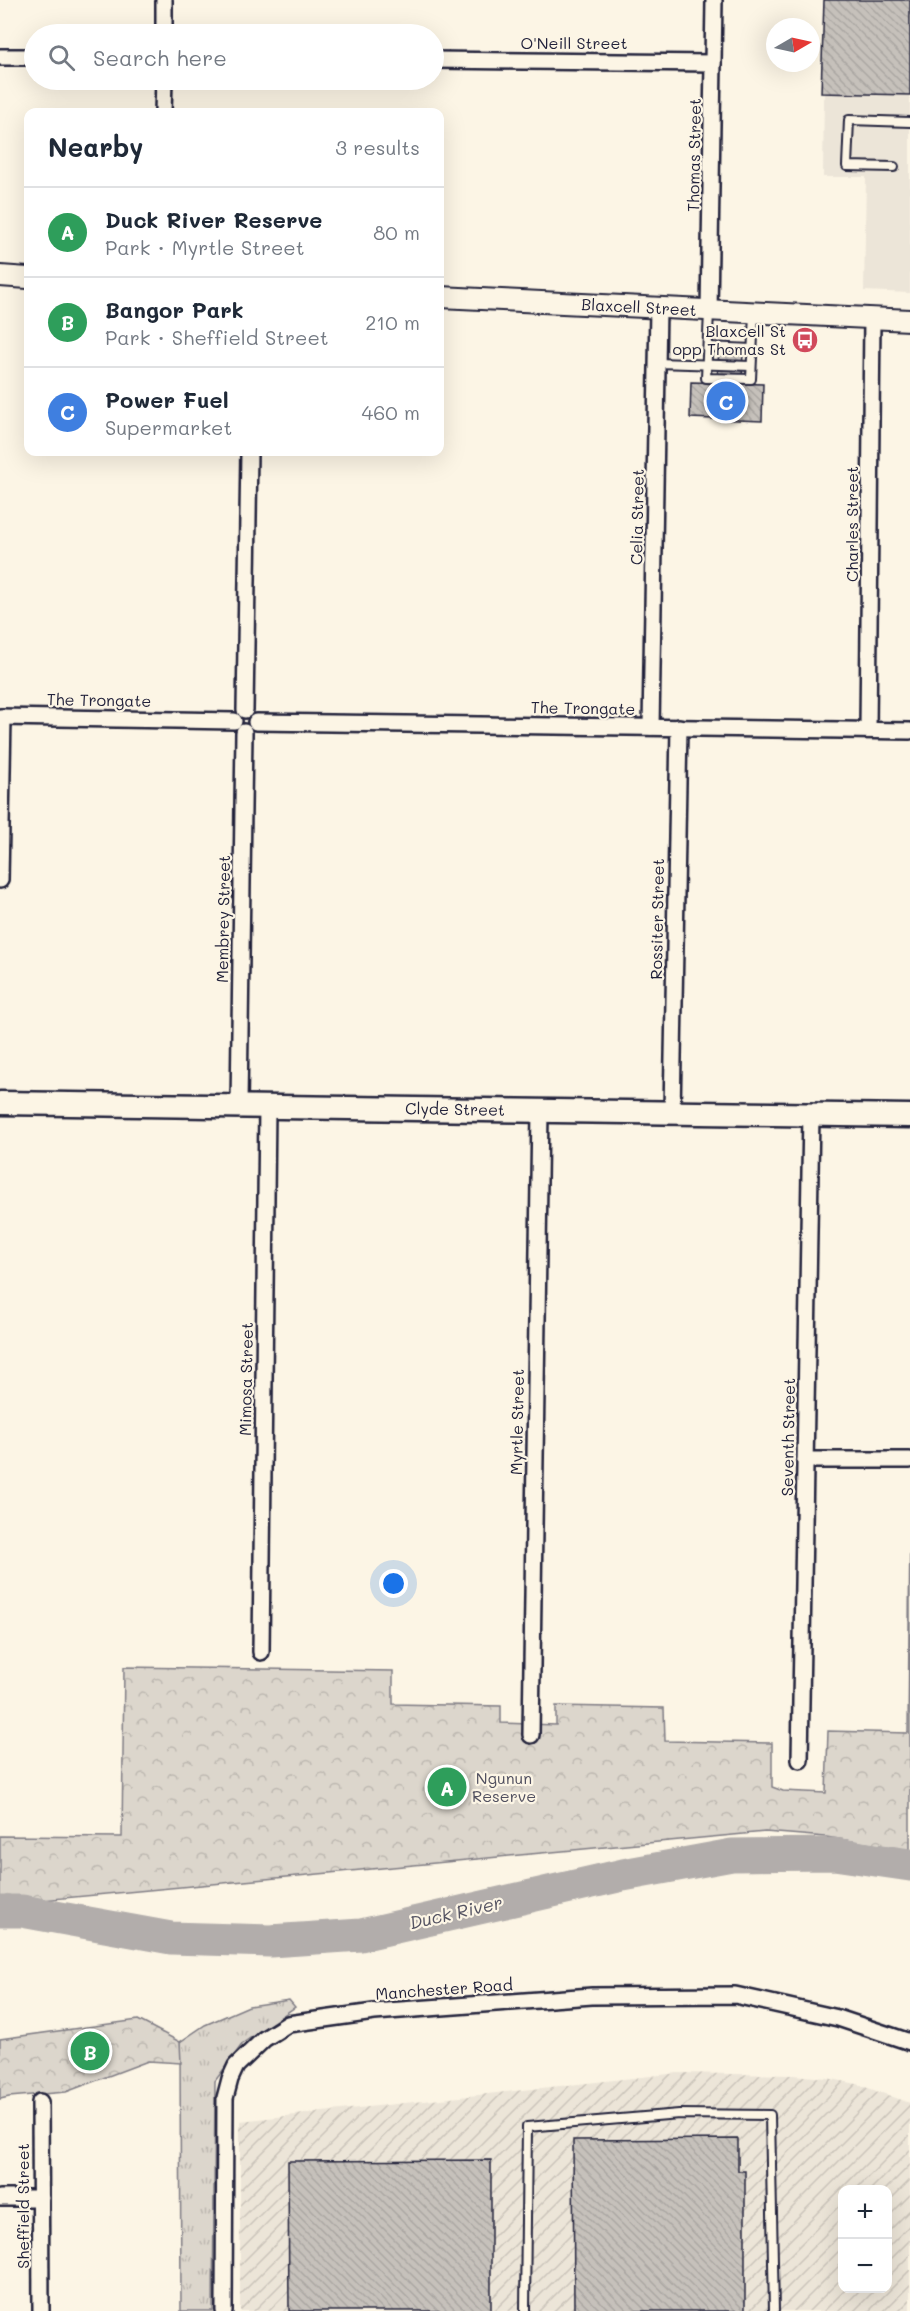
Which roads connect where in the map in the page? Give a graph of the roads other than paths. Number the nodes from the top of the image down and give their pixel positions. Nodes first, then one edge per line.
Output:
1 (165, 0) edge
2 (714, 0) edge
3 (164, 24) edge
4 (0, 57) edge
5 (24, 57) edge
6 (444, 60) edge
7 (713, 63) junction
8 (164, 90) edge
9 (164, 108) edge
10 (910, 122) edge
11 (894, 167) dead end
12 (0, 276) edge
13 (24, 278) edge
14 (444, 297) edge
15 (658, 308) junction
16 (709, 311) junction
17 (754, 313) junction
18 (872, 319) junction
19 (910, 320) edge
20 (708, 347) junction
21 (752, 349) junction
22 (657, 363) junction
23 (707, 364) junction
24 (751, 366) junction
25 (249, 456) edge
26 (2, 717) edge
27 (245, 725) junction
28 (651, 727) junction
29 (679, 727) junction
30 (868, 730) junction
31 (910, 730) edge
32 (0, 880) edge
33 (0, 1103) edge
34 (238, 1106) junction
35 (267, 1107) junction
36 (540, 1111) junction
37 (672, 1112) junction
38 (811, 1114) junction
39 (910, 1116) edge
40 (805, 1460) junction
41 (910, 1460) edge
42 (261, 1652) dead end
43 (531, 1735) dead end
44 (800, 1760) dead end
45 (910, 2042) edge
46 (40, 2102) dead end
47 (0, 2198) edge
48 (41, 2198) junction
49 (41, 2311) edge
50 (224, 2311) edge
51 (525, 2311) edge
52 (774, 2311) edge

1 - 3 street
2 - 7 street, Thomas Street
4 - 5 street
6 - 7 street, O'Neill Street
7 - 16 street, Thomas Street
8 - 9 street
10 - 11 lane
12 - 13 street
14 - 15 street, Blaxcell Street
15 - 16 street, Blaxcell Street
15 - 22 street, Celia Street
16 - 17 street, Blaxcell Street
16 - 20 lane
17 - 18 street, Blaxcell Street
17 - 21 lane
18 - 19 street, Blaxcell Street
18 - 30 street, Charles Street
20 - 21 lane
20 - 23 lane
21 - 24 lane
22 - 23 lane
22 - 28 street, Celia Street
23 - 24 lane
23 - 24 lane
25 - 27 street
26 - 27 street, The Trongate
26 - 32 street
27 - 28 street, The Trongate
27 - 34 street, Membrey Street
28 - 29 street, The Trongate
29 - 30 street, The Trongate
29 - 37 street, Rossiter Street
30 - 31 street, The Trongate
33 - 34 main road, Clyde Street
34 - 35 main road, Clyde Street
35 - 36 main road, Clyde Street
35 - 42 street, Mimosa Street
36 - 37 main road, Clyde Street
36 - 43 street, Myrtle Street
37 - 38 main road, Clyde Street
38 - 39 main road, Clyde Street
38 - 40 street, Seventh Street
40 - 41 street
40 - 44 street, Seventh Street
45 - 50 street, Manchester Road
46 - 48 street, Sheffield Street
47 - 48 street
48 - 49 street, Sheffield Street
51 - 52 lane

